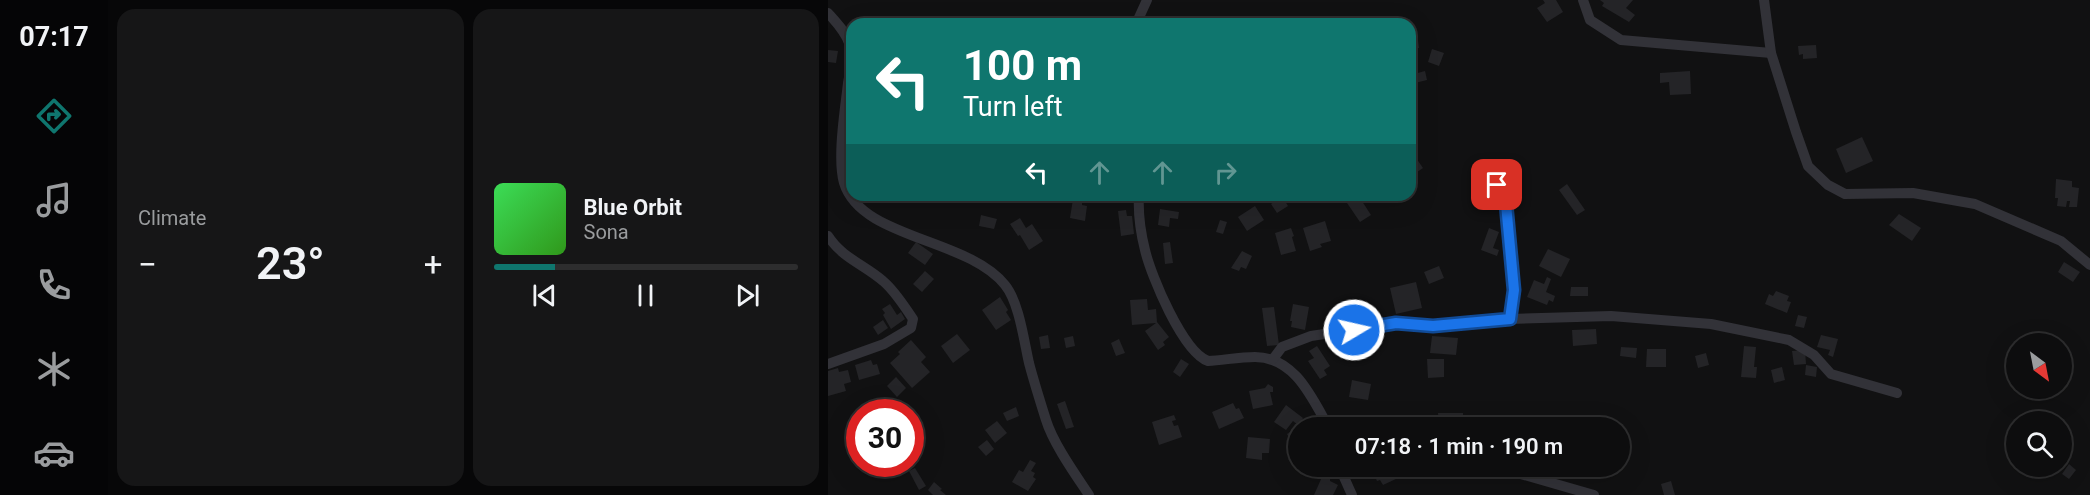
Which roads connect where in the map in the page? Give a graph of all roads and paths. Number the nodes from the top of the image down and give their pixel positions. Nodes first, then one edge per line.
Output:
1 (1147, 0) edge
2 (1583, 0) edge
3 (1764, 0) edge
4 (828, 13) edge
5 (1139, 18) edge
6 (846, 36) edge
7 (1771, 53) junction
8 (846, 96) edge
9 (1497, 185) dead end
10 (846, 189) edge
11 (852, 201) edge
12 (1139, 201) edge
13 (828, 236) edge
14 (2090, 265) edge
15 (1510, 319) junction
16 (1272, 359) junction
17 (828, 364) edge
18 (1897, 393) dead end
19 (1323, 417) edge
20 (1344, 477) edge
21 (1531, 477) edge
22 (1089, 495) edge
23 (1352, 495) edge
24 (1594, 495) edge

1 - 5 street
2 - 7 street
3 - 7 street
4 - 6 street
7 - 14 street
8 - 10 street
9 - 15 street
11 - 22 street
12 - 16 street
13 - 17 street
15 - 16 street
15 - 18 street
16 - 19 street
20 - 23 street
21 - 24 street

